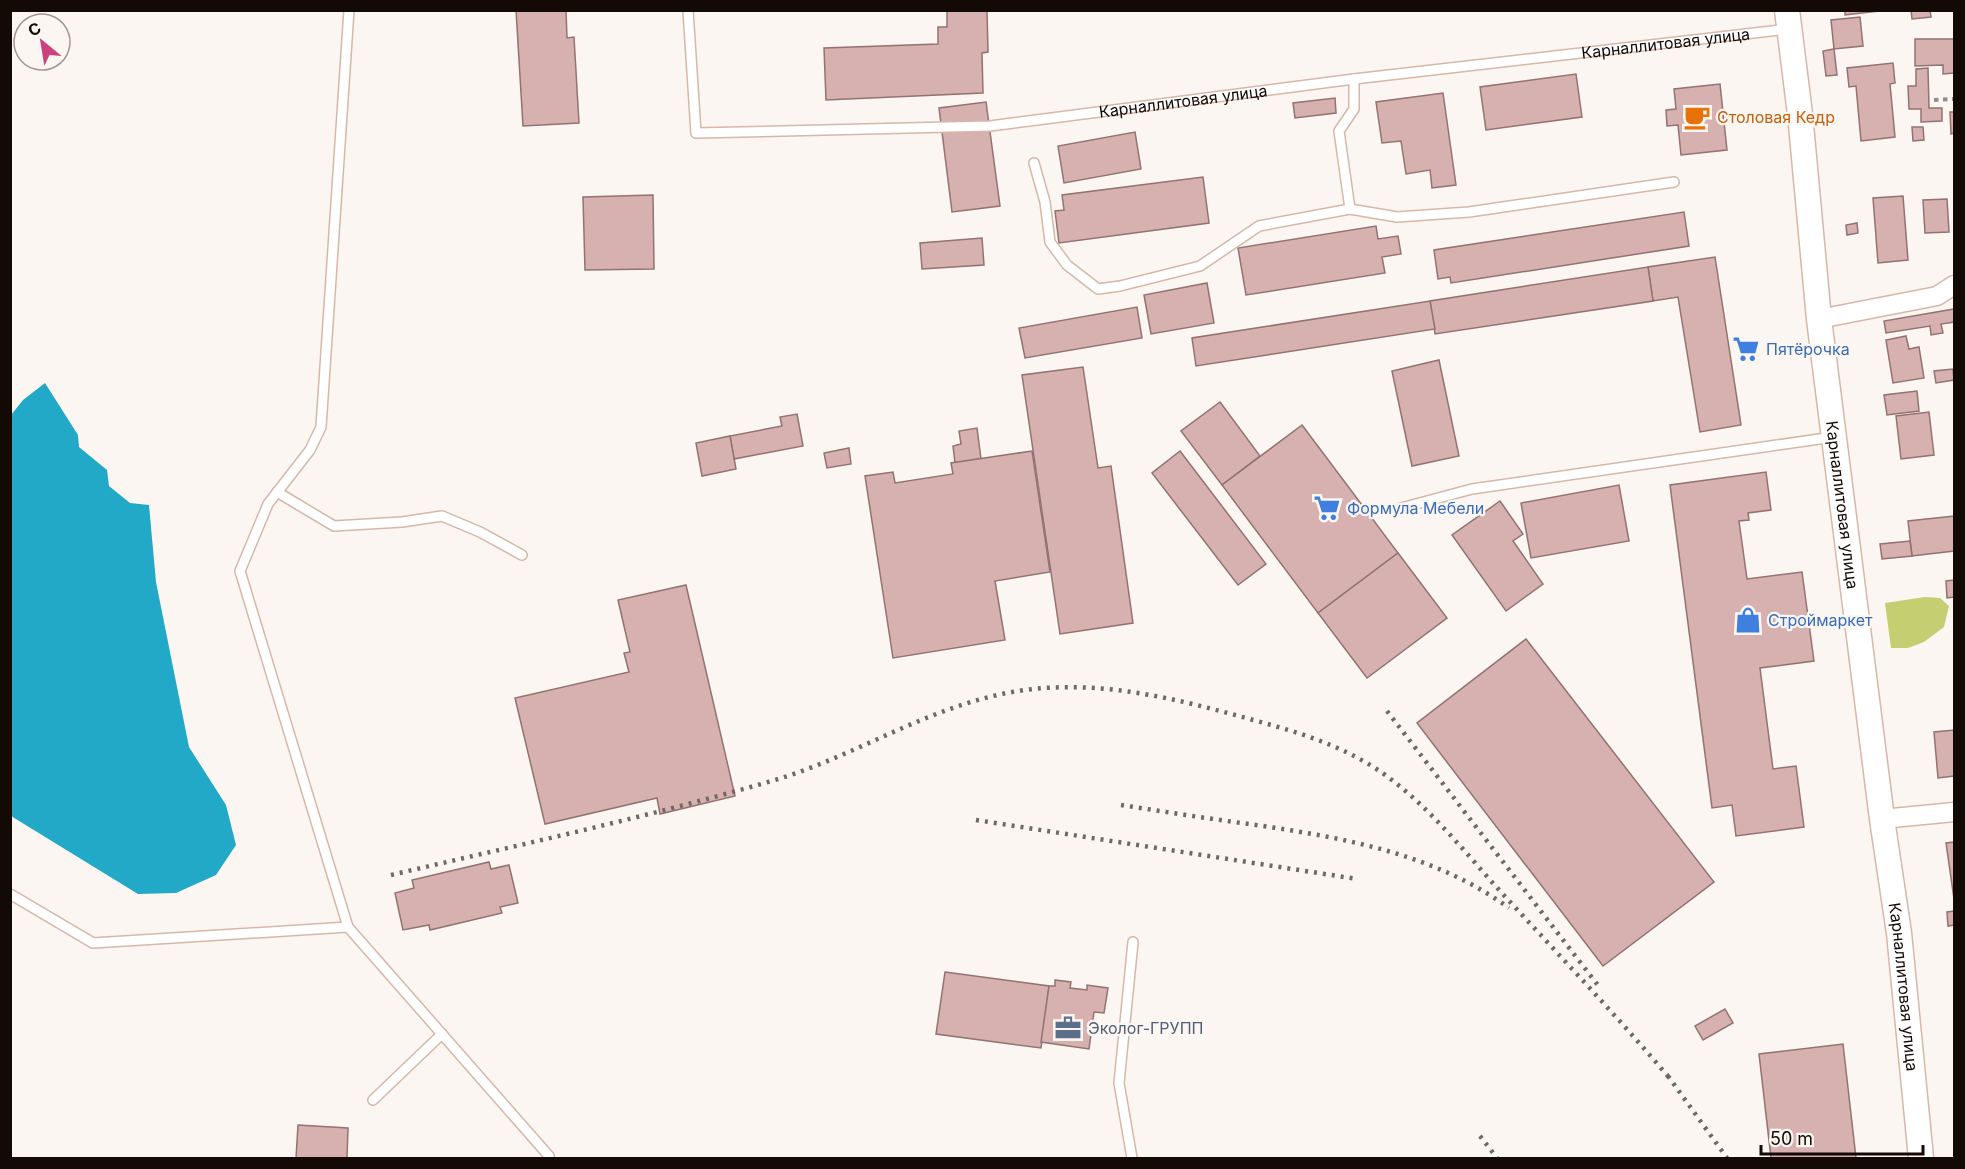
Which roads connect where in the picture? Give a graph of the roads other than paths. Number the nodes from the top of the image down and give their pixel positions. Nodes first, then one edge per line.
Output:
1 (349, 10) edge
2 (688, 10) edge
3 (1788, 20) edge
4 (1354, 79) junction
5 (1034, 163) dead end
6 (1674, 182) dead end
7 (1350, 209) junction
8 (1954, 285) edge
9 (1819, 319) junction
10 (1833, 437) junction
11 (277, 492) junction
12 (1401, 508) dead end
13 (522, 555) dead end
14 (1954, 812) edge
15 (1882, 819) junction
16 (10, 894) edge
17 (348, 927) junction
18 (1133, 942) dead end
19 (442, 1034) junction
20 (373, 1100) dead end
21 (548, 1158) edge
22 (1132, 1158) edge
23 (1922, 1158) edge

1 - 11 lane
2 - 4 lane, Карналлитовая улица
3 - 4 lane, Карналлитовая улица
3 - 9 street, Карналлитовая улица
4 - 7 lane
5 - 7 lane
6 - 7 lane
8 - 9 street
9 - 10 street, Карналлитовая улица
10 - 12 lane
10 - 15 street, Карналлитовая улица
11 - 13 lane
11 - 17 lane
14 - 15 street
15 - 23 street, Карналлитовая улица
16 - 17 lane
17 - 19 lane
18 - 22 lane
19 - 20 lane
19 - 21 lane

